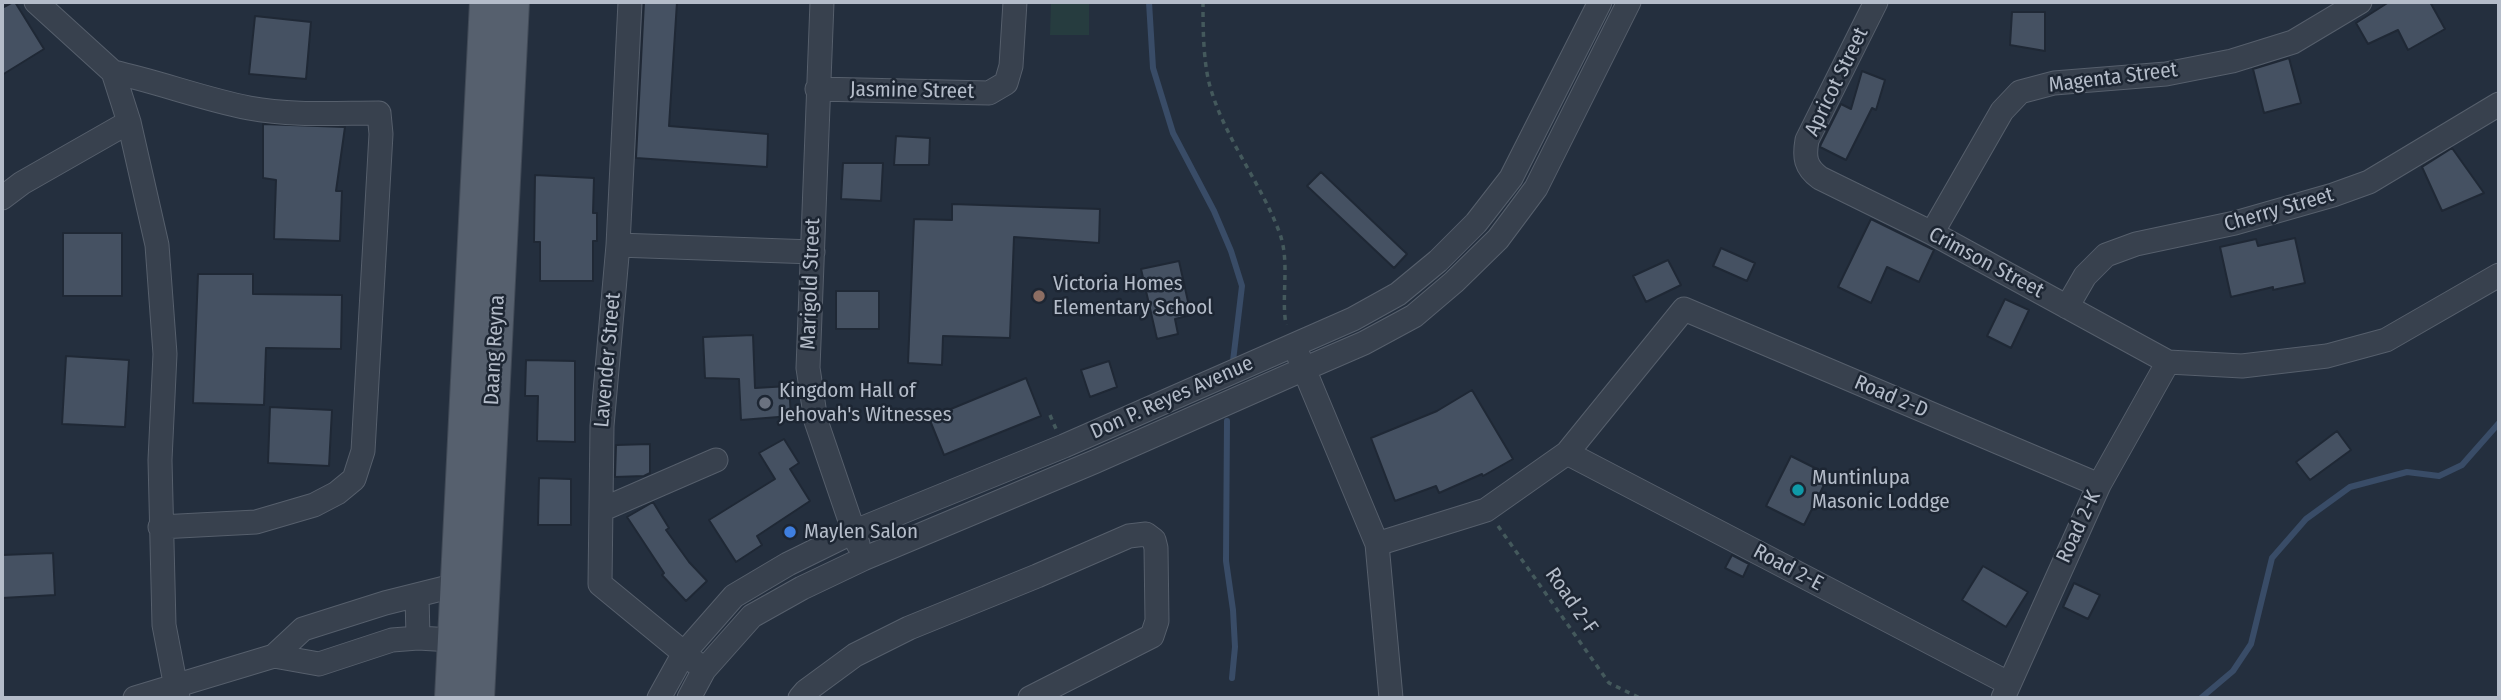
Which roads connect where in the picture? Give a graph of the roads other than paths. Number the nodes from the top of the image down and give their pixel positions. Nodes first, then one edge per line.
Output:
1 (36, 2) edge
2 (485, 2) edge
3 (514, 2) edge
4 (631, 2) edge
5 (822, 2) edge
6 (1015, 2) edge
7 (1600, 2) edge
8 (1629, 2) edge
9 (1876, 2) edge
10 (2360, 2) edge
11 (113, 72) junction
12 (817, 89) junction
13 (2499, 104) edge
14 (129, 122) junction
15 (1806, 164) joint
16 (2, 198) edge
17 (1932, 233) junction
18 (618, 245) junction
19 (813, 252) junction
20 (2499, 275) edge
21 (2067, 307) junction
22 (1293, 344) junction
23 (2168, 362) junction
24 (1304, 369) junction
25 (1567, 453) junction
26 (716, 460) dead end
27 (2099, 485) junction
28 (601, 510) junction
29 (160, 527) junction
30 (853, 532) junction
31 (1377, 544) junction
32 (863, 559) junction
33 (470, 582) junction
34 (417, 595) junction
35 (347, 615) junction
36 (418, 638) junction
37 (467, 641) junction
38 (355, 652) junction
39 (684, 653) junction
40 (274, 656) junction
41 (705, 670) junction
42 (178, 691) edge
43 (2006, 691) edge
44 (135, 698) edge
45 (450, 698) edge
46 (478, 698) edge
47 (659, 698) edge
48 (689, 698) edge
49 (800, 698) edge
50 (1030, 698) edge
51 (1391, 698) edge

1 - 11 street
2 - 33 main road, Daang Reyna
3 - 33 main road, Daang Reyna
4 - 18 street, Lavender Street
5 - 12 street, Marigold Street
6 - 12 street, Jasmine Street
7 - 22 street, Don P. Reyes Avenue
8 - 24 street, Don P. Reyes Avenue
9 - 15 street, Apricot Street
10 - 17 street, Magenta Street
11 - 14 street
11 - 29 street
12 - 19 street, Marigold Street
13 - 21 street, Cherry Street
14 - 16 street
14 - 29 street
15 - 17 street, Crimson Street
17 - 21 street, Crimson Street
18 - 19 street
18 - 28 street, Lavender Street
19 - 30 street, Marigold Street
20 - 23 street
21 - 23 street, Crimson Street
22 - 24 street
22 - 30 street, Don P. Reyes Avenue
23 - 27 street, Road 2-K
24 - 31 street
24 - 32 street, Don P. Reyes Avenue
25 - 27 street, Road 2-D
25 - 31 street
25 - 43 street, Road 2-E
26 - 28 street
27 - 43 street, Road 2-K
28 - 39 street, Lavender Street
29 - 42 street
30 - 32 street, Marigold Street
30 - 39 street, Don P. Reyes Avenue
31 - 51 street
32 - 41 street, Don P. Reyes Avenue
33 - 34 street
33 - 37 main road, Daang Reyna
34 - 35 street
34 - 36 street
35 - 38 street
35 - 40 street
36 - 37 street
36 - 38 street
37 - 45 main road, Daang Reyna
37 - 46 main road, Daang Reyna
38 - 40 street
39 - 41 street, Lavender Street
39 - 47 street, Don P. Reyes Avenue
40 - 42 street
41 - 48 street, Don P. Reyes Avenue
42 - 44 street
49 - 50 street

